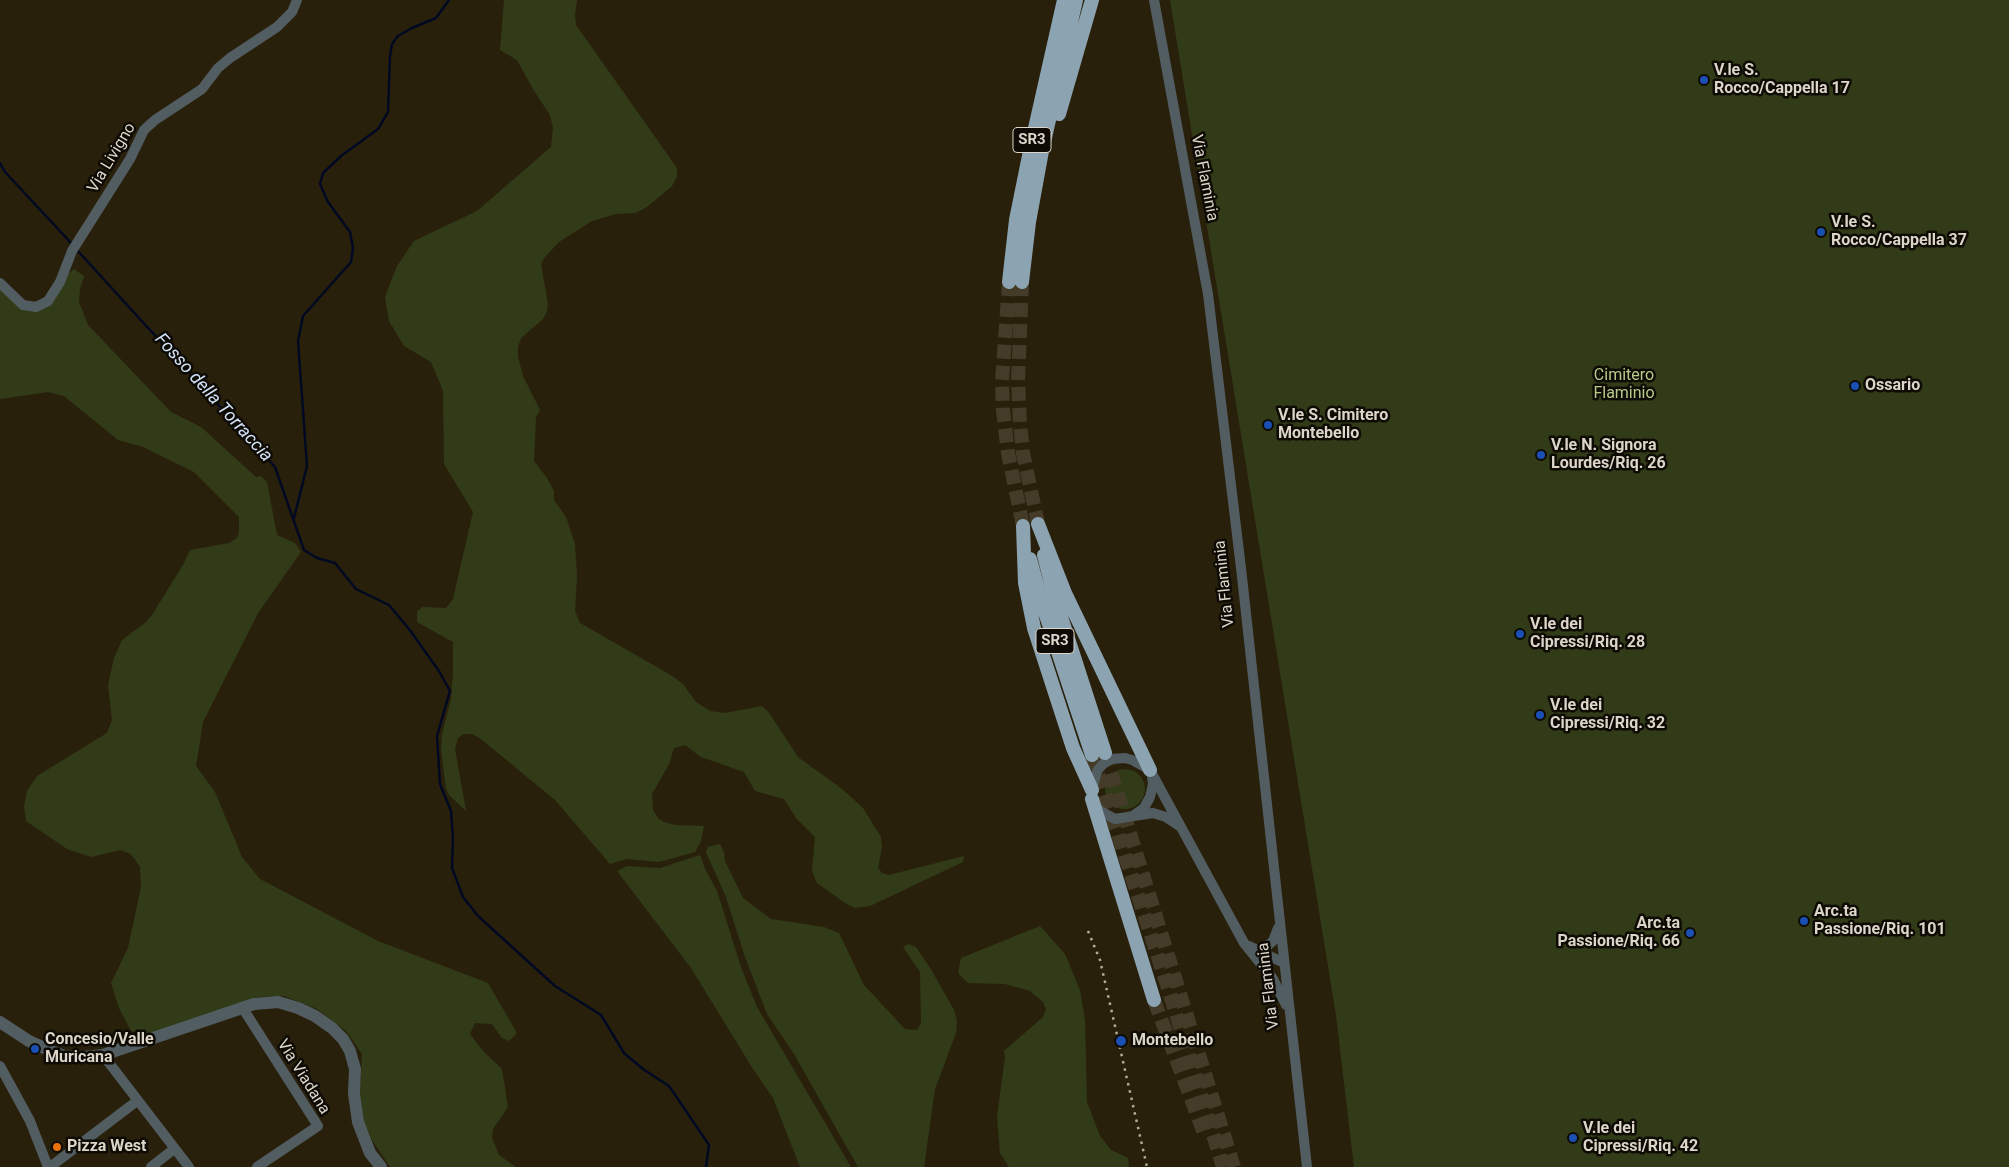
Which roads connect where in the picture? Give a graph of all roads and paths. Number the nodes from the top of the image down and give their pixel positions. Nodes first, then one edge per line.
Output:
1 (297, 0) edge
2 (1064, 0) edge
3 (1076, 0) edge
4 (1092, 0) edge
5 (1154, 0) edge
6 (1042, 151) junction
7 (0, 283) edge
8 (1150, 770) junction
9 (1092, 794) junction
10 (1131, 816) junction
11 (1182, 827) junction
12 (1279, 920) junction
13 (1260, 958) junction
14 (1285, 968) junction
15 (1154, 1000) tunnel mouth
16 (242, 1007) junction
17 (1290, 1010) junction
18 (0, 1022) edge
19 (103, 1055) junction
20 (0, 1066) edge
21 (137, 1101) junction
22 (174, 1149) junction
23 (46, 1166) edge
24 (151, 1167) edge
25 (189, 1167) edge
26 (258, 1167) edge
27 (381, 1167) edge
28 (1307, 1167) edge

1 - 7 street, Via Livigno
2 - 6 highway, SR3
3 - 6 highway, SR3
4 - 6 highway
5 - 12 street, Via Flaminia
8 - 9 street
8 - 9 highway, SR3
8 - 10 street
8 - 11 street
9 - 10 street
9 - 15 highway
10 - 11 street
11 - 13 street
12 - 13 street
12 - 14 street, Via Flaminia
13 - 14 street
13 - 17 street
14 - 17 street, Via Flaminia
16 - 19 street
16 - 26 street, Via Viadana
16 - 27 street
17 - 28 street, Via Flaminia
18 - 19 street
19 - 21 street
20 - 23 street
21 - 22 street
21 - 23 street
22 - 24 street
22 - 25 street

